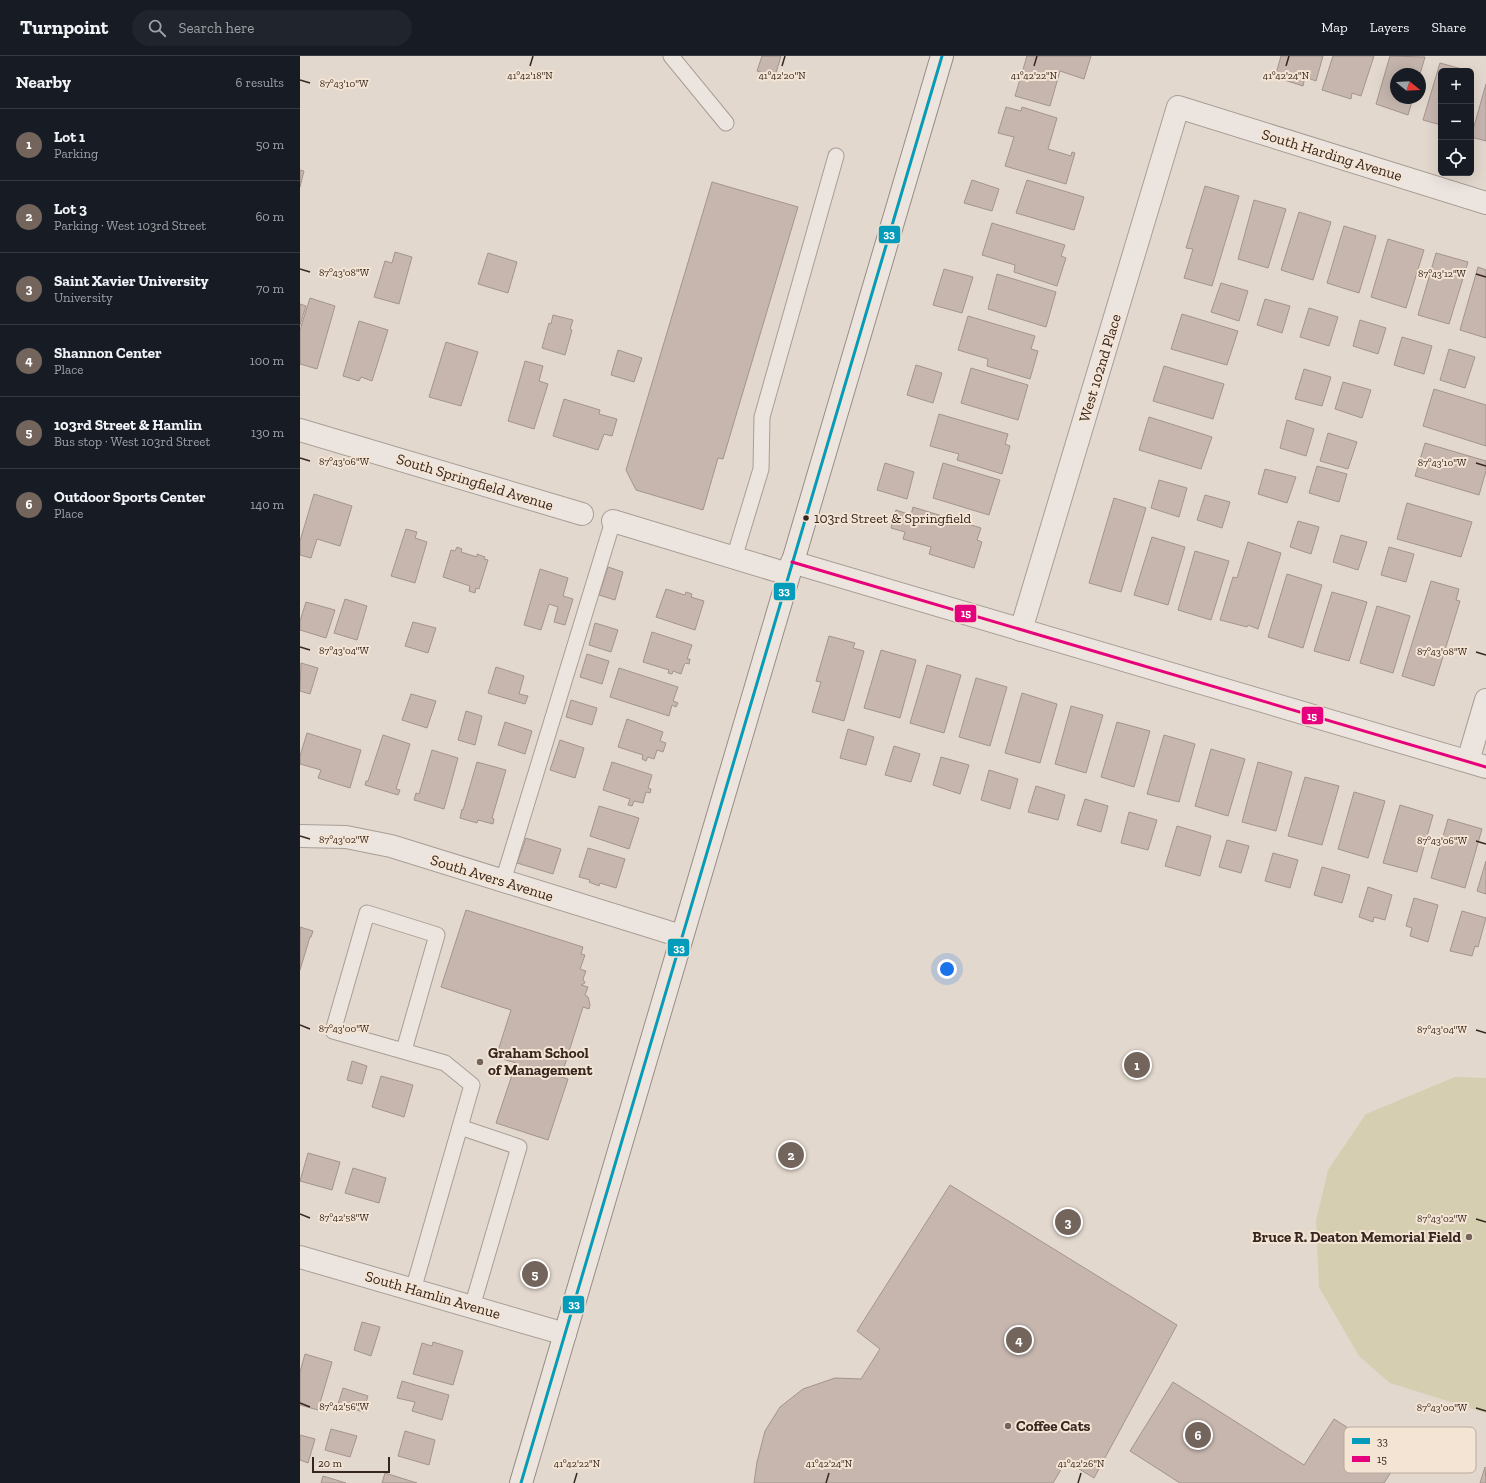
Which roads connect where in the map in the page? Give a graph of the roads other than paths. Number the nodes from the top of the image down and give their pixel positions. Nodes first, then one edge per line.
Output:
1 (671, 56) edge
2 (942, 56) edge
3 (1178, 107) joint
4 (726, 123) dead end
5 (836, 156) dead end
6 (1486, 203) edge
7 (300, 430) edge
8 (582, 514) dead end
9 (613, 521) joint
10 (734, 558) junction
11 (790, 568) junction
12 (1022, 630) junction
13 (1486, 700) edge
14 (1477, 764) edge
15 (300, 836) edge
16 (503, 881) junction
17 (681, 936) junction
18 (404, 1050) junction
19 (460, 1127) junction
20 (300, 1256) edge
21 (413, 1290) junction
22 (472, 1307) junction
23 (565, 1334) junction
24 (520, 1483) edge

1 - 4 lane
2 - 11 street
3 - 6 street, South Harding Avenue
3 - 12 street, West 102nd Place
5 - 10 lane
7 - 8 street, South Springfield Avenue
9 - 10 street
9 - 16 lane
10 - 11 street
11 - 12 street
11 - 17 street
12 - 14 street
13 - 14 street
15 - 16 street, South Avers Avenue
16 - 17 street, South Avers Avenue
17 - 23 street
18 - 18 lane
18 - 19 lane
19 - 21 lane
19 - 22 lane
20 - 21 street, South Hamlin Avenue
21 - 22 street, South Hamlin Avenue
22 - 23 street, South Hamlin Avenue
23 - 24 street

